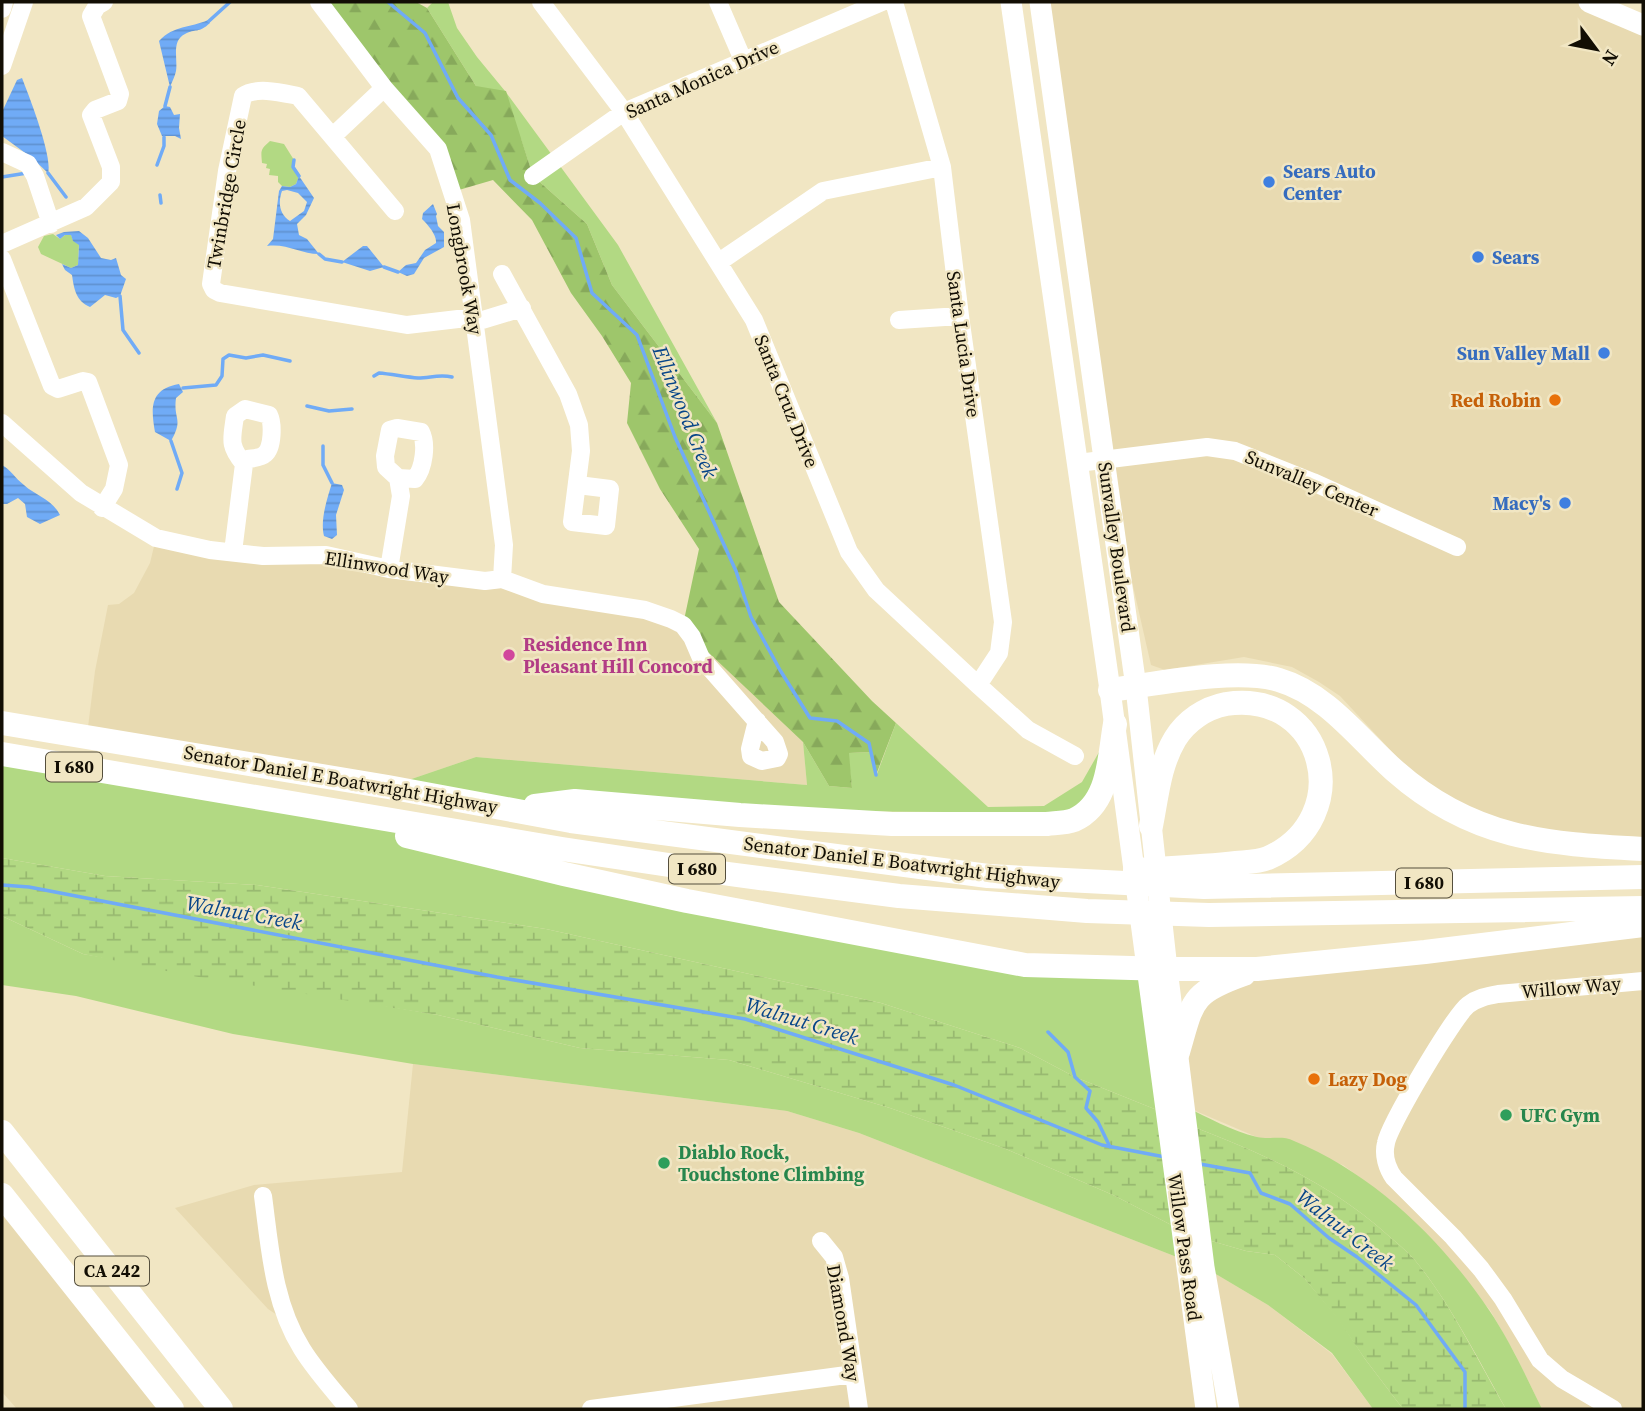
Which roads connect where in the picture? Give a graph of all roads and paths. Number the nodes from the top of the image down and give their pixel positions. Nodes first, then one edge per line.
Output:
1 (4, 2) edge
2 (24, 2) edge
3 (104, 2) edge
4 (319, 2) edge
5 (541, 2) edge
6 (718, 2) edge
7 (882, 2) edge
8 (894, 2) edge
9 (1012, 2) edge
10 (1030, 2) edge
11 (1040, 2) edge
12 (1589, 2) edge
13 (2, 9) edge
14 (1643, 25) edge
15 (1047, 53) junction
16 (743, 61) junction
17 (2, 66) edge
18 (384, 88) junction
19 (624, 112) junction
20 (333, 136) junction
21 (2, 152) edge
22 (942, 167) junction
23 (533, 176) dead end
24 (395, 211) dead end
25 (51, 223) junction
26 (2, 244) edge
27 (2, 259) edge
28 (719, 262) junction
29 (502, 274) dead end
30 (522, 308) junction
31 (960, 316) junction
32 (475, 319) junction
33 (899, 320) dead end
34 (2, 423) edge
35 (1104, 459) junction
36 (1077, 463) junction
37 (244, 464) dead end
38 (398, 478) dead end
39 (578, 485) dead end
40 (102, 508) junction
41 (1457, 547) dead end
42 (233, 552) junction
43 (388, 569) junction
44 (502, 579) junction
45 (978, 685) junction
46 (1136, 687) junction
47 (1110, 690) junction
48 (757, 721) dead end
49 (2, 723) edge
50 (1115, 724) junction
51 (2, 754) edge
52 (1075, 756) dead end
53 (309, 805) junction
54 (514, 809) junction
55 (1151, 826) junction
56 (1643, 849) edge
57 (1204, 877) junction
58 (1643, 877) edge
59 (1643, 908) edge
60 (1643, 925) edge
61 (1157, 969) junction
62 (1257, 969) junction
63 (1643, 981) edge
64 (1178, 1052) junction
65 (1173, 1090) junction
66 (2, 1132) edge
67 (2, 1195) edge
68 (263, 1196) dead end
69 (821, 1241) dead end
70 (1196, 1264) junction
71 (854, 1374) junction
72 (1203, 1404) edge
73 (172, 1409) edge
74 (221, 1409) edge
75 (349, 1409) edge
76 (591, 1409) edge
77 (859, 1409) edge
78 (1229, 1409) edge
79 (1612, 1409) edge

1 - 13 street
2 - 17 street
3 - 25 street
4 - 18 street, Longbrook Way
5 - 19 street, Santa Cruz Drive
6 - 16 street
7 - 16 street, Santa Monica Drive
8 - 22 street, Santa Lucia Drive
9 - 36 main road, Sunvalley Boulevard
10 - 15 main road
11 - 15 main road, Sunvalley Boulevard
12 - 14 main road
15 - 35 main road, Sunvalley Boulevard
16 - 19 street, Santa Monica Drive
18 - 20 street
18 - 32 street, Longbrook Way
19 - 23 street, Santa Monica Drive
19 - 28 street, Santa Cruz Drive
20 - 24 street
20 - 32 street, Twinbridge Circle
21 - 25 street
22 - 28 street
22 - 31 street, Santa Lucia Drive
25 - 26 street
27 - 40 street
28 - 45 street, Santa Cruz Drive
29 - 30 street
30 - 32 street
30 - 39 street
31 - 33 street
31 - 45 street, Santa Lucia Drive
32 - 44 street, Longbrook Way
34 - 40 street, Ellinwood Way
35 - 36 street, Sunvalley Center
35 - 41 street, Sunvalley Center
35 - 46 main road, Sunvalley Boulevard
36 - 47 main road, Sunvalley Boulevard
37 - 42 street
38 - 43 street
40 - 42 street, Ellinwood Way
42 - 43 street, Ellinwood Way
43 - 44 street, Ellinwood Way
44 - 48 street, Ellinwood Way
45 - 52 street, Santa Cruz Drive
46 - 47 highway
46 - 55 main road, Sunvalley Boulevard
46 - 56 highway
47 - 50 main road, Sunvalley Boulevard
49 - 54 highway, Senator Daniel E Boatwright Highway / I 680
50 - 54 highway
50 - 61 main road, Sunvalley Boulevard
51 - 53 highway, Senator Daniel E Boatwright Highway / I 680
53 - 59 highway, Senator Daniel E Boatwright Highway / I 680
53 - 61 highway
54 - 57 highway, Senator Daniel E Boatwright Highway / I 680
55 - 57 highway
55 - 61 main road, Sunvalley Boulevard
57 - 58 highway, I 680
60 - 62 highway
61 - 62 highway
61 - 64 main road, Sunvalley Boulevard
61 - 65 main road, Sunvalley Boulevard
62 - 64 highway
63 - 79 street, Willow Way
64 - 65 main road, Sunvalley Boulevard
65 - 70 main road, Willow Pass Road
66 - 74 highway, CA 242
67 - 73 highway, CA 242
68 - 75 street
69 - 71 street, Diamond Way
70 - 72 main road, Willow Pass Road
70 - 78 main road, Willow Pass Road
71 - 76 street
71 - 77 street, Diamond Way

